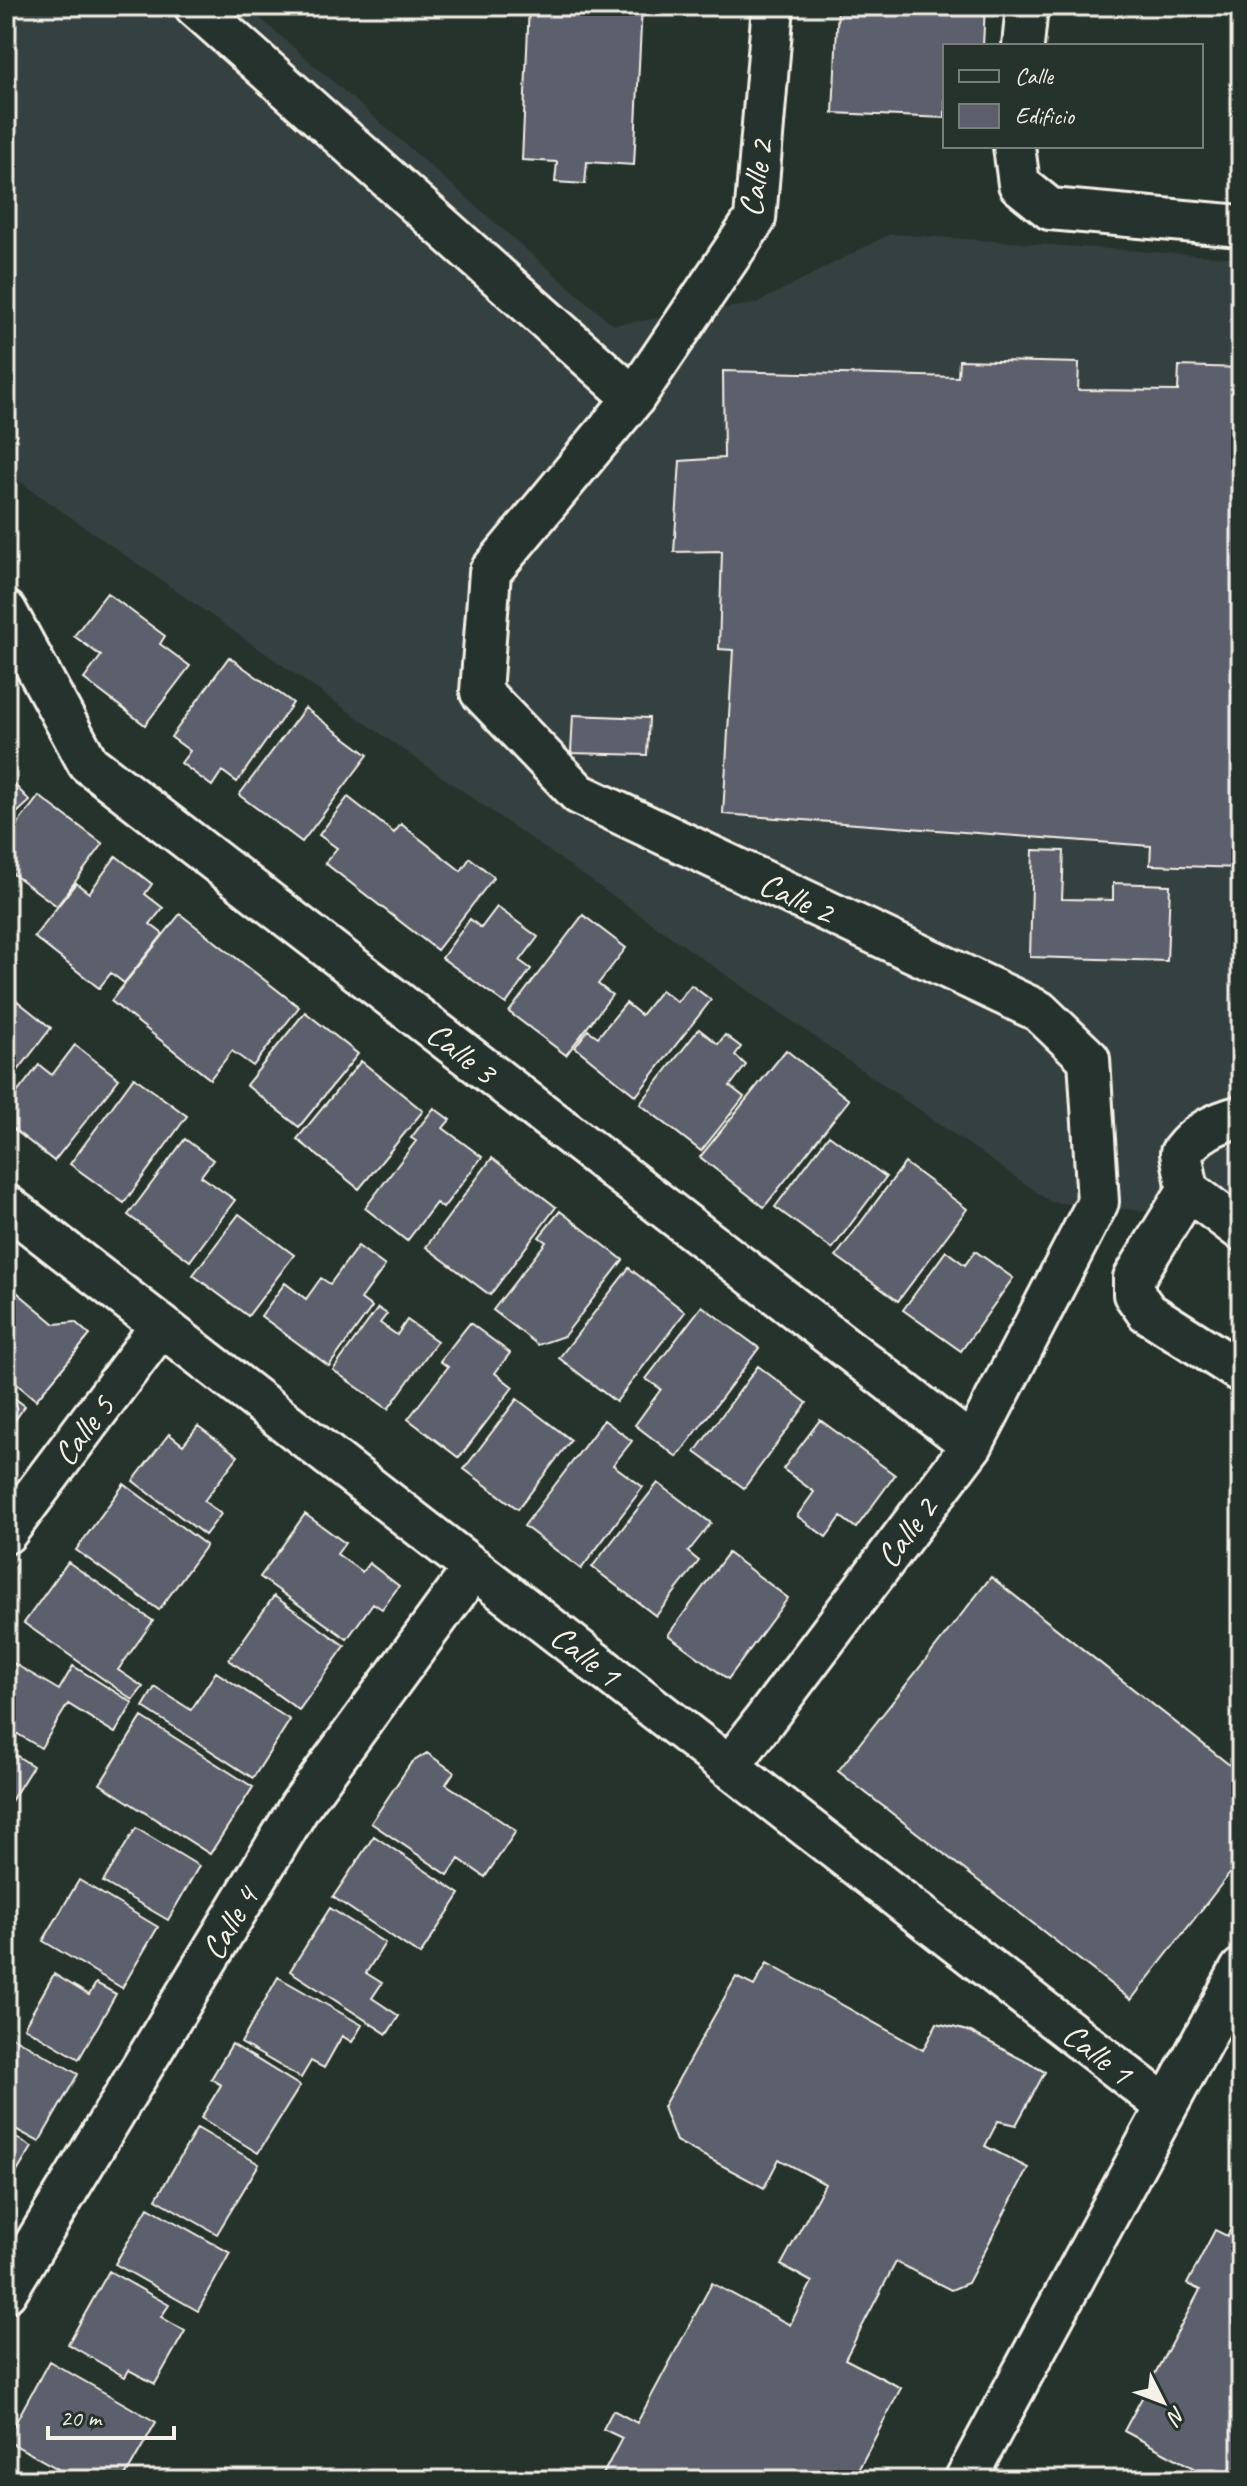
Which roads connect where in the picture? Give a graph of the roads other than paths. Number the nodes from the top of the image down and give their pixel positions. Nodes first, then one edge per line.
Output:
1 (195, 6) edge
2 (773, 6) edge
3 (1027, 6) edge
4 (1023, 44) edge
5 (1014, 148) edge
6 (1241, 226) edge
7 (634, 398) junction
8 (6, 611) edge
9 (1241, 1116) edge
10 (1188, 1190) junction
11 (6, 1205) edge
12 (1241, 1230) edge
13 (160, 1327) junction
14 (1241, 1372) edge
15 (972, 1445) junction
16 (6, 1533) edge
17 (474, 1568) junction
18 (729, 1767) junction
19 (1241, 1969) edge
20 (1166, 2106) junction
21 (6, 2292) edge
22 (965, 2480) edge

1 - 7 street
2 - 7 street, Calle 2
3 - 4 street
5 - 6 street
7 - 15 street, Calle 2
8 - 15 street, Calle 3
9 - 10 street
10 - 12 street
10 - 14 street
11 - 13 street, Calle 1
13 - 16 street, Calle 5
13 - 17 street, Calle 1
15 - 18 street, Calle 2
17 - 18 street, Calle 1
17 - 21 street, Calle 4
18 - 20 street, Calle 1
19 - 20 street
20 - 22 street

